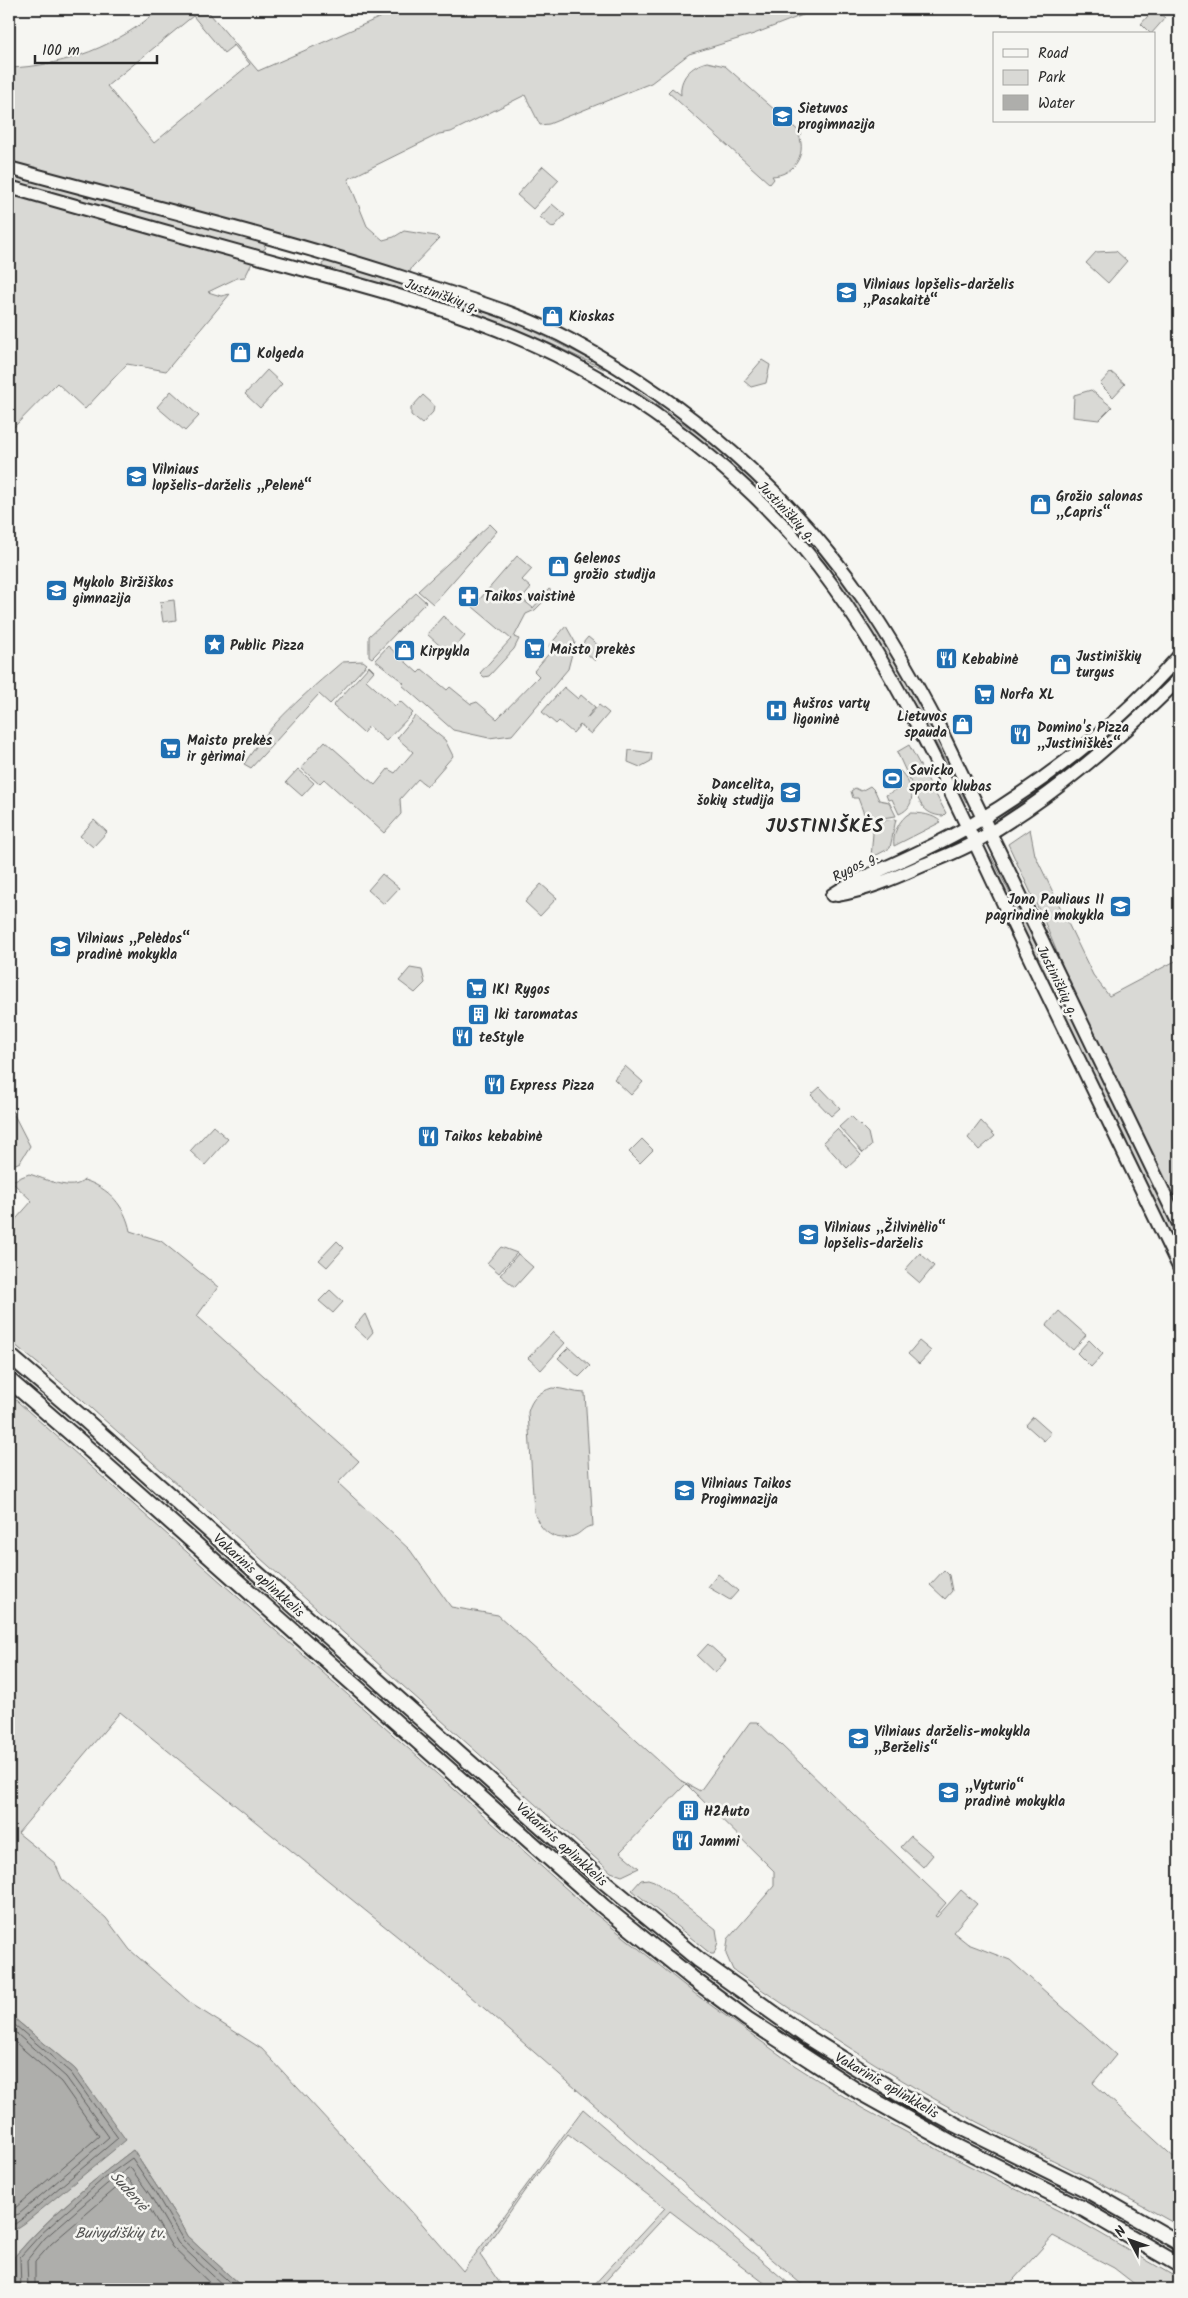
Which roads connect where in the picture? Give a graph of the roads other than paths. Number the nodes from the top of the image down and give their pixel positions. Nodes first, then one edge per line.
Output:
1 (9, 168) edge
2 (9, 187) edge
3 (312, 251) junction
4 (306, 270) junction
5 (1179, 656) edge
6 (1179, 678) edge
7 (983, 817) junction
8 (967, 827) junction
9 (990, 833) junction
10 (975, 842) junction
11 (1179, 1224) edge
12 (1179, 1267) edge
13 (9, 1355) edge
14 (9, 1380) edge
15 (1179, 2243) edge
16 (1179, 2265) edge

1 - 3 main road, Justiniškių g.
2 - 4 main road, Justiniškių g.
3 - 4 main road
3 - 7 main road, Justiniškių g.
4 - 8 main road, Justiniškių g.
5 - 7 main road, Rygos g.
6 - 9 main road, Rygos g.
7 - 8 main road, Rygos g.
7 - 9 main road, Justiniškių g.
8 - 10 main road, Justiniškių g.
8 - 10 main road, Rygos g.
9 - 10 main road, Rygos g.
9 - 11 main road, Justiniškių g.
10 - 12 main road, Justiniškių g.
13 - 15 highway, Vakarinis aplinkkelis
14 - 16 highway, Vakarinis aplinkkelis

